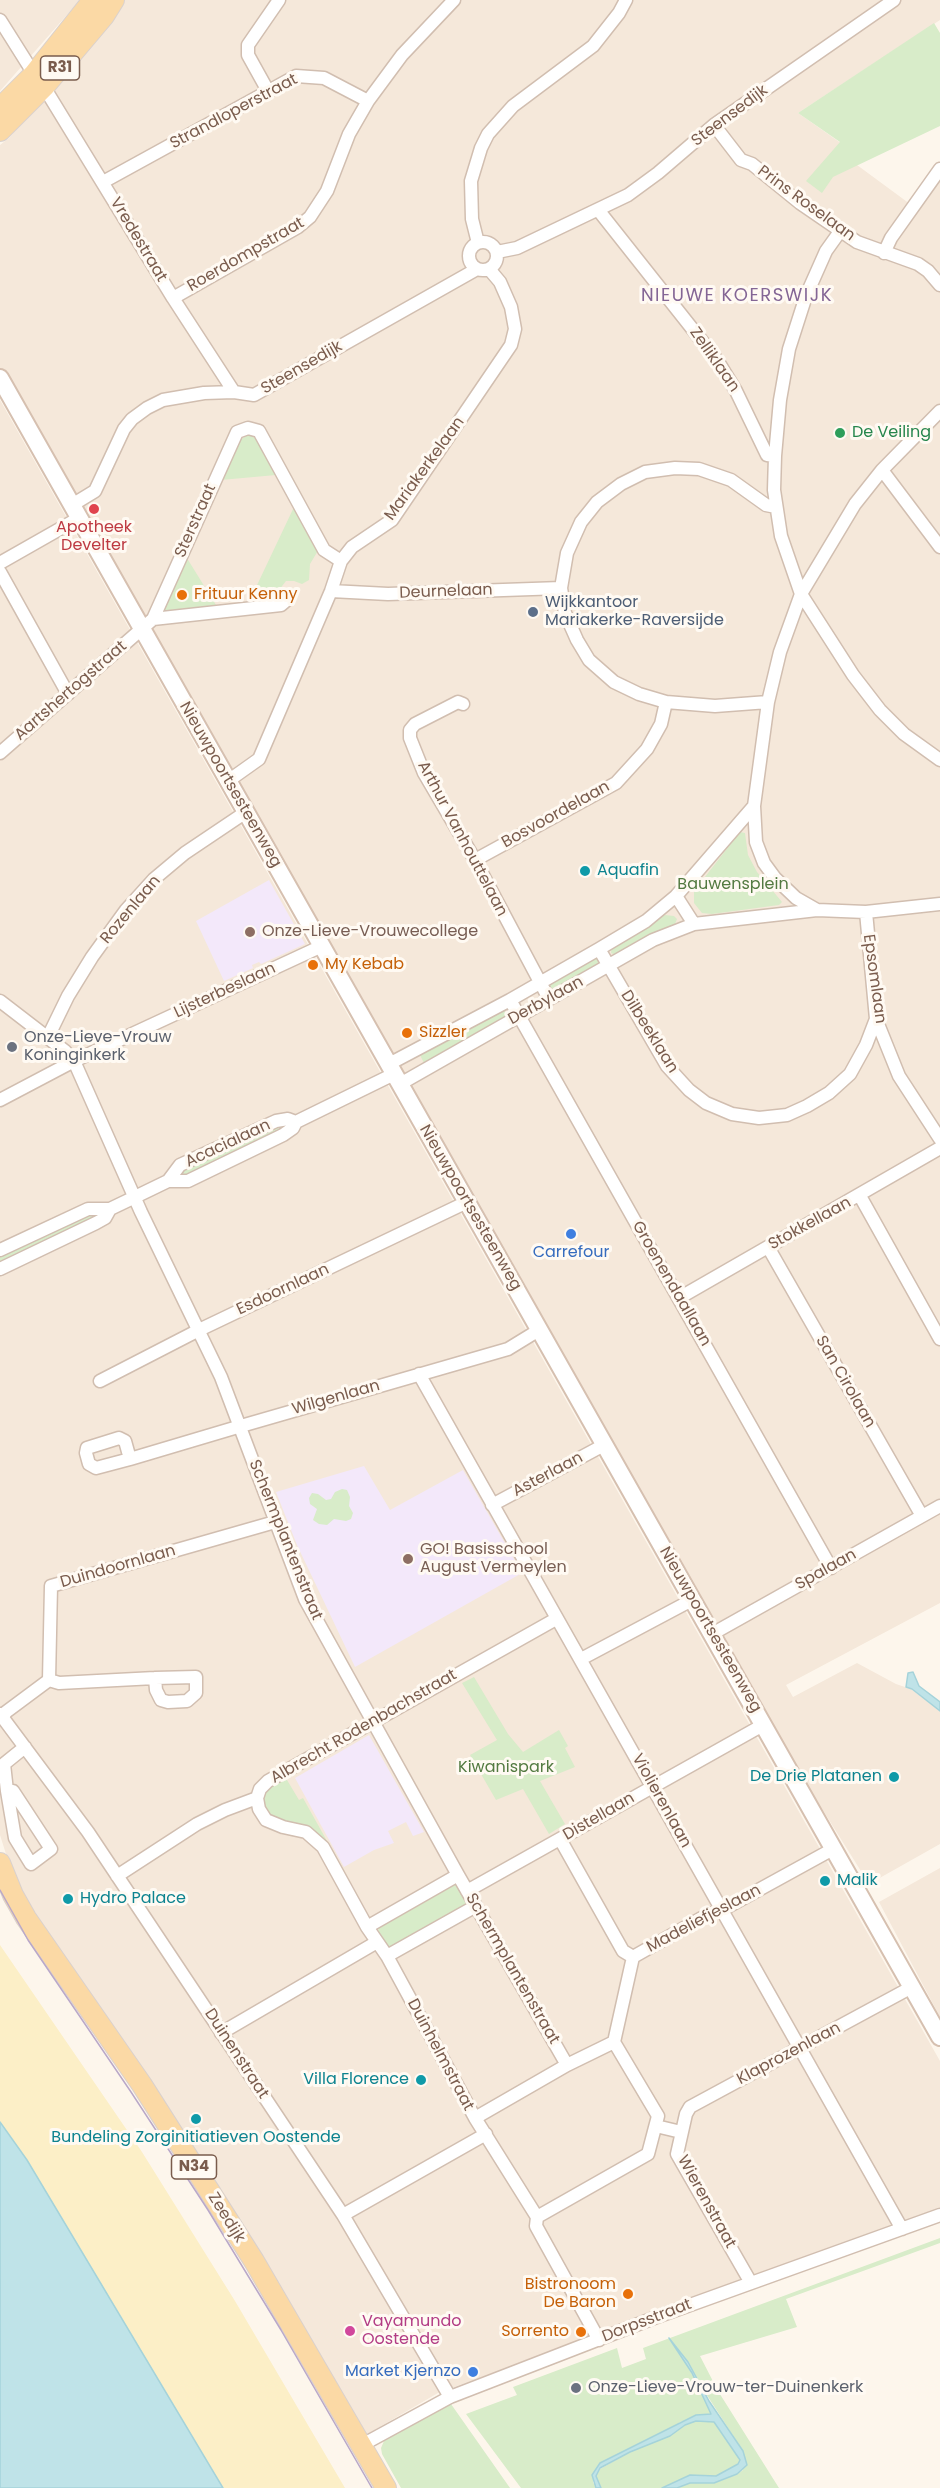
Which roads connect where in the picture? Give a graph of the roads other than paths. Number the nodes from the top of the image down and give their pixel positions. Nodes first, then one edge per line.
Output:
1 (93, 0) edge
2 (114, 0) edge
3 (279, 0) edge
4 (454, 0) edge
5 (626, 0) edge
6 (894, 0) edge
7 (0, 20) edge
8 (39, 81) junction
9 (268, 91) junction
10 (368, 100) junction
11 (0, 108) edge
12 (714, 125) junction
13 (0, 131) edge
14 (940, 169) edge
15 (103, 182) junction
16 (599, 211) junction
17 (841, 230) junction
18 (478, 243) junction
19 (496, 252) junction
20 (884, 253) junction
21 (479, 267) junction
22 (940, 285) edge
23 (172, 298) junction
24 (0, 378) edge
25 (234, 392) junction
26 (940, 411) edge
27 (775, 456) junction
28 (882, 470) junction
29 (776, 507) junction
30 (75, 511) junction
31 (940, 547) edge
32 (340, 561) junction
33 (0, 563) edge
34 (0, 572) edge
35 (561, 588) junction
36 (331, 591) junction
37 (801, 594) junction
38 (288, 599) dead end
39 (148, 624) junction
40 (68, 694) junction
41 (666, 702) junction
42 (768, 702) junction
43 (463, 704) dead end
44 (0, 753) edge
45 (940, 760) edge
46 (228, 781) junction
47 (754, 806) junction
48 (246, 812) junction
49 (475, 860) junction
50 (676, 896) junction
51 (940, 904) edge
52 (817, 909) junction
53 (866, 912) junction
54 (694, 924) junction
55 (322, 946) junction
56 (600, 949) junction
57 (609, 966) junction
58 (540, 984) junction
59 (549, 999) junction
60 (510, 1000) junction
61 (0, 1001) edge
62 (519, 1016) junction
63 (876, 1018) junction
64 (48, 1037) junction
65 (74, 1061) junction
66 (395, 1074) junction
67 (0, 1100) edge
68 (940, 1138) edge
69 (940, 1148) edge
70 (860, 1196) junction
71 (135, 1197) junction
72 (467, 1202) junction
73 (110, 1209) junction
74 (768, 1247) junction
75 (0, 1250) edge
76 (0, 1269) edge
77 (679, 1298) junction
78 (199, 1330) junction
79 (539, 1330) junction
80 (940, 1339) edge
81 (419, 1374) junction
82 (100, 1381) dead end
83 (241, 1426) junction
84 (604, 1445) junction
85 (130, 1459) dead end
86 (492, 1505) junction
87 (940, 1506) edge
88 (922, 1516) junction
89 (275, 1522) junction
90 (831, 1568) junction
91 (692, 1600) junction
92 (556, 1619) junction
93 (712, 1634) junction
94 (581, 1659) junction
95 (156, 1678) dead end
96 (49, 1680) junction
97 (2, 1719) edge
98 (373, 1722) junction
99 (763, 1725) junction
100 (25, 1747) junction
101 (652, 1786) junction
102 (7, 1791) junction
103 (257, 1798) junction
104 (560, 1839) junction
105 (833, 1849) junction
106 (0, 1863) edge
107 (458, 1875) junction
108 (117, 1876) junction
109 (467, 1891) junction
110 (476, 1906) junction
111 (722, 1910) junction
112 (367, 1927) junction
113 (377, 1942) junction
114 (387, 1956) junction
115 (633, 1957) junction
116 (912, 1987) junction
117 (221, 2032) junction
118 (940, 2037) edge
119 (614, 2042) junction
120 (800, 2049) junction
121 (567, 2065) junction
122 (475, 2118) junction
123 (656, 2126) junction
124 (681, 2132) junction
125 (486, 2134) junction
126 (343, 2215) junction
127 (940, 2215) edge
128 (537, 2217) junction
129 (902, 2229) junction
130 (751, 2283) junction
131 (599, 2340) junction
132 (450, 2397) junction
133 (362, 2445) junction
134 (386, 2488) edge

1 - 8 main road, R31
2 - 8 main road, R31
3 - 9 street
4 - 10 street, Roerdompstraat
5 - 18 street
6 - 12 street, Steensedijk
7 - 8 street, Vredestraat
8 - 11 main road, R31
8 - 13 main road, R31
8 - 15 street, Vredestraat
9 - 10 street, Strandloperstraat
9 - 15 street, Strandloperstraat
10 - 23 street, Roerdompstraat
12 - 16 street, Steensedijk
12 - 17 street, Prins Roselaan
14 - 20 street
15 - 23 street, Vredestraat
16 - 19 street, Steensedijk
16 - 27 street, Zelliklaan
17 - 20 street, Prins Roselaan
17 - 27 street
18 - 19 street
18 - 21 street
19 - 21 street
20 - 22 street, Prins Roselaan
21 - 25 street, Steensedijk
21 - 32 street, Mariakerkelaan
23 - 25 street, Vredestraat
24 - 30 main road, Nieuwpoortsesteenweg
25 - 30 street, Steensedijk
26 - 28 street
27 - 29 street
28 - 31 street
28 - 37 street
29 - 35 street
29 - 37 street
30 - 33 street, Steensedijk
30 - 39 main road, Nieuwpoortsesteenweg
32 - 36 street, Mariakerkelaan
32 - 39 street, Sterstraat
34 - 40 street
35 - 36 street, Deurnelaan
35 - 41 street
36 - 46 street, Mariakerkelaan
37 - 42 street
37 - 45 street
38 - 39 street
39 - 40 street, Aartshertogstraat
39 - 46 main road, Nieuwpoortsesteenweg
40 - 44 street, Aartshertogstraat
41 - 42 street
41 - 49 street, Bosvoordelaan
42 - 47 street
43 - 49 street, Arthur Vanhouttelaan
46 - 48 main road, Nieuwpoortsesteenweg
47 - 50 street
47 - 52 street
48 - 55 main road, Nieuwpoortsesteenweg
48 - 64 street, Rozenlaan
49 - 58 street, Arthur Vanhouttelaan
50 - 54 street
50 - 56 street, Derbylaan
51 - 53 street
52 - 53 street
52 - 54 street
53 - 63 street, Epsomlaan
54 - 57 street, Derbylaan
55 - 65 street, Lijsterbeslaan
55 - 66 main road, Nieuwpoortsesteenweg
56 - 57 street, Dilbeeklaan
56 - 58 street, Derbylaan
57 - 59 street, Derbylaan
57 - 63 street, Dilbeeklaan
58 - 59 street, Arthur Vanhouttelaan
58 - 60 street, Derbylaan
59 - 62 street, Derbylaan
60 - 62 street, Groenendaallaan
60 - 66 street, Derbylaan
61 - 64 street
62 - 66 street, Derbylaan
62 - 77 street, Groenendaallaan
63 - 68 street, Epsomlaan
64 - 65 street
65 - 67 street, Lijsterbeslaan
65 - 71 street, Schermplantenstraat
66 - 71 street, Acacialaan
66 - 72 main road, Nieuwpoortsesteenweg
69 - 70 street, Stokkellaan
70 - 74 street, Stokkellaan
70 - 80 street
71 - 73 street, Acacialaan
71 - 78 street, Schermplantenstraat
72 - 78 street, Esdoornlaan
72 - 79 main road, Nieuwpoortsesteenweg
73 - 75 street, Acacialaan
73 - 76 street, Acacialaan
74 - 77 street, Stokkellaan
74 - 88 street, San Cirolaan
77 - 90 street, Groenendaallaan
78 - 82 street, Esdoornlaan
78 - 83 street, Schermplantenstraat
79 - 81 street, Wilgenlaan
79 - 84 main road, Nieuwpoortsesteenweg
81 - 83 street, Wilgenlaan
81 - 86 street, Violierenlaan
83 - 85 street, Wilgenlaan
83 - 89 street, Schermplantenstraat
84 - 86 street, Asterlaan
84 - 91 main road, Nieuwpoortsesteenweg
86 - 92 street, Violierenlaan
87 - 88 street, Spalaan
88 - 90 street, Spalaan
89 - 96 street, Duindoornlaan
89 - 98 street, Schermplantenstraat
90 - 93 street, Spalaan
91 - 93 main road, Nieuwpoortsesteenweg
91 - 94 street
92 - 94 street, Violierenlaan
92 - 98 street, Albrecht Rodenbachstraat
93 - 99 main road, Nieuwpoortsesteenweg
94 - 101 street, Violierenlaan
95 - 96 street
96 - 97 street
97 - 100 street, Duinenstraat
98 - 103 street, Albrecht Rodenbachstraat
98 - 107 street, Schermplantenstraat
99 - 101 street, Distellaan
99 - 105 main road, Nieuwpoortsesteenweg
100 - 102 street
100 - 108 street, Duinenstraat
101 - 104 street, Distellaan
101 - 111 street, Violierenlaan
102 - 102 street
103 - 108 street, Albrecht Rodenbachstraat
103 - 112 street, Duinhelmstraat
104 - 109 street, Distellaan
104 - 115 street
105 - 111 street, Madeliefjeslaan
105 - 116 main road, Nieuwpoortsesteenweg
106 - 133 main road, Zeedijk / N34
107 - 109 street, Schermplantenstraat
107 - 112 street
108 - 117 street, Duinenstraat
109 - 110 street, Schermplantenstraat
110 - 114 street
110 - 121 street, Schermplantenstraat
111 - 115 street, Madeliefjeslaan
111 - 120 street, Violierenlaan
112 - 113 street, Duinhelmstraat
113 - 114 street, Duinhelmstraat
113 - 117 street
114 - 122 street, Duinhelmstraat
115 - 119 street, Madeliefjeslaan
116 - 118 main road, Nieuwpoortsesteenweg
116 - 120 street, Klaprozenlaan
117 - 126 street, Duinenstraat
119 - 121 street
119 - 123 street
120 - 124 street, Klaprozenlaan
120 - 129 street, Violierenlaan
121 - 122 street
122 - 125 street, Duinhelmstraat
123 - 124 street, Wierenstraat
123 - 128 street
124 - 130 street, Wierenstraat
125 - 126 street
125 - 128 street, Duinhelmstraat
126 - 132 street, Duinenstraat
127 - 129 street, Dorpsstraat
128 - 131 street, Duinhelmstraat
129 - 130 street, Dorpsstraat
130 - 131 street, Dorpsstraat
131 - 132 street, Dorpsstraat
132 - 133 street, Dorpsstraat
133 - 134 main road, Zeedijk / N34

